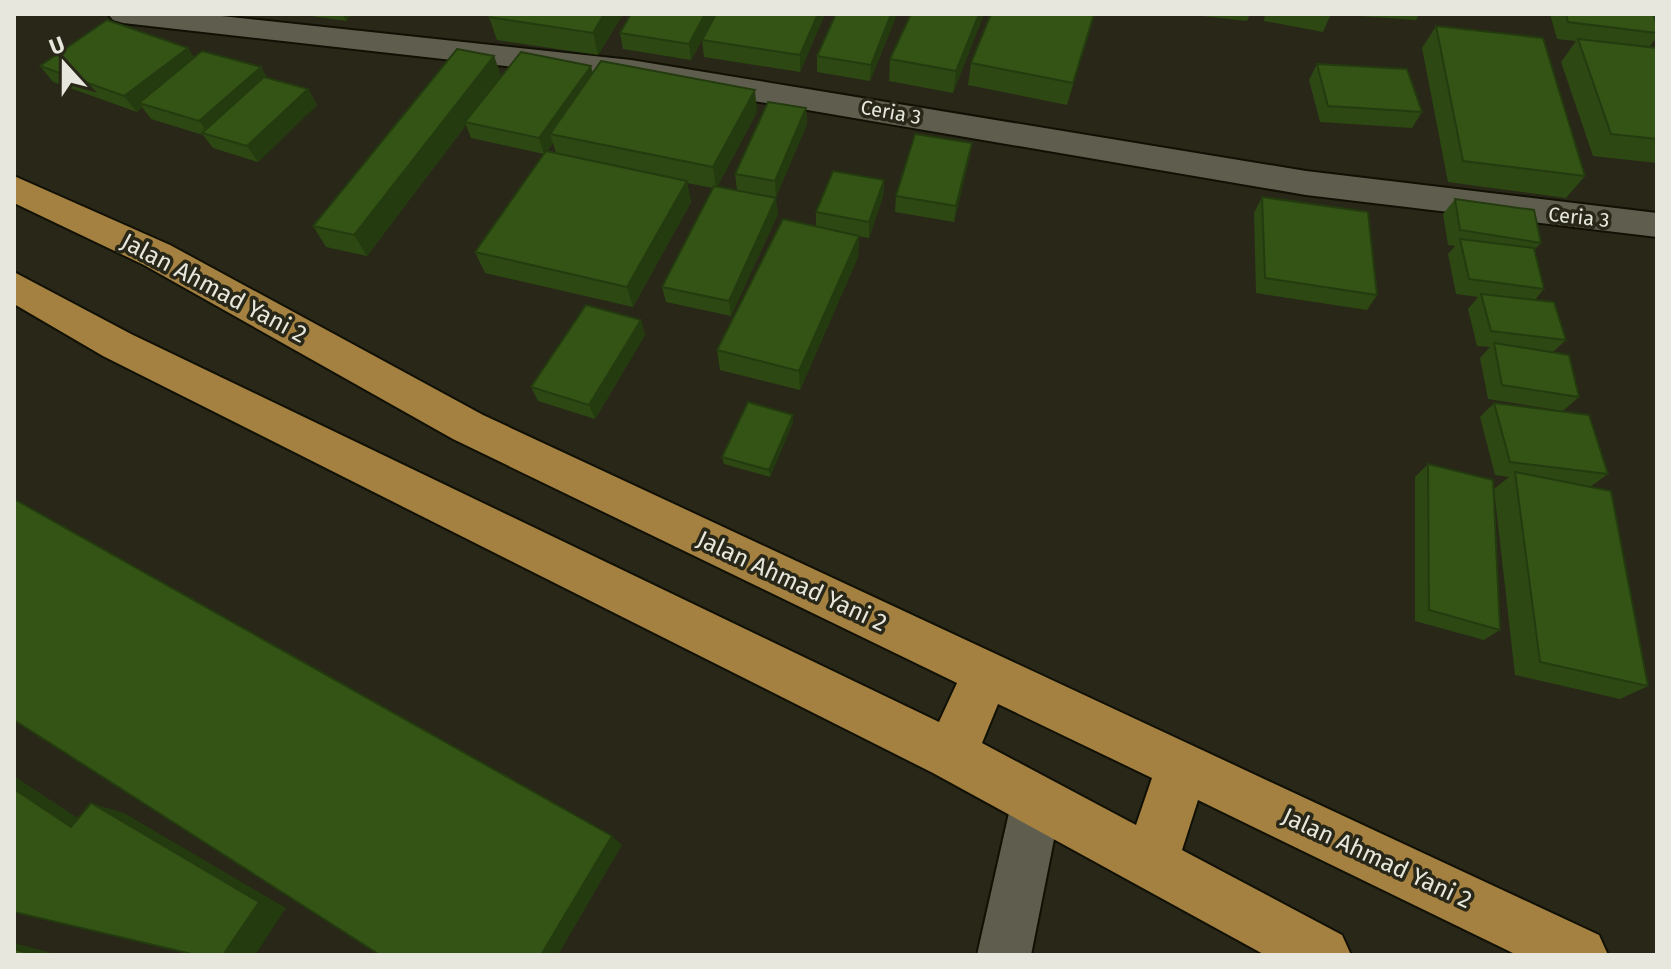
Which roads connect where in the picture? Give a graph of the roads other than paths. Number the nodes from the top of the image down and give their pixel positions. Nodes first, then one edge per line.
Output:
1 (123, 14) edge
2 (14, 188) edge
3 (1657, 225) edge
4 (14, 286) edge
5 (986, 674) junction
6 (951, 755) junction
7 (1182, 767) junction
8 (1036, 804) junction
9 (1150, 864) junction
10 (1004, 955) edge
11 (1322, 955) edge
12 (1579, 955) edge

1 - 3 street, Ceria 3
2 - 5 highway, Jalan Ahmad Yani 2
4 - 6 highway
5 - 6 highway
5 - 7 highway, Jalan Ahmad Yani 2
6 - 8 highway
7 - 9 highway
7 - 12 highway, Jalan Ahmad Yani 2
8 - 9 highway
8 - 10 street
9 - 11 highway

